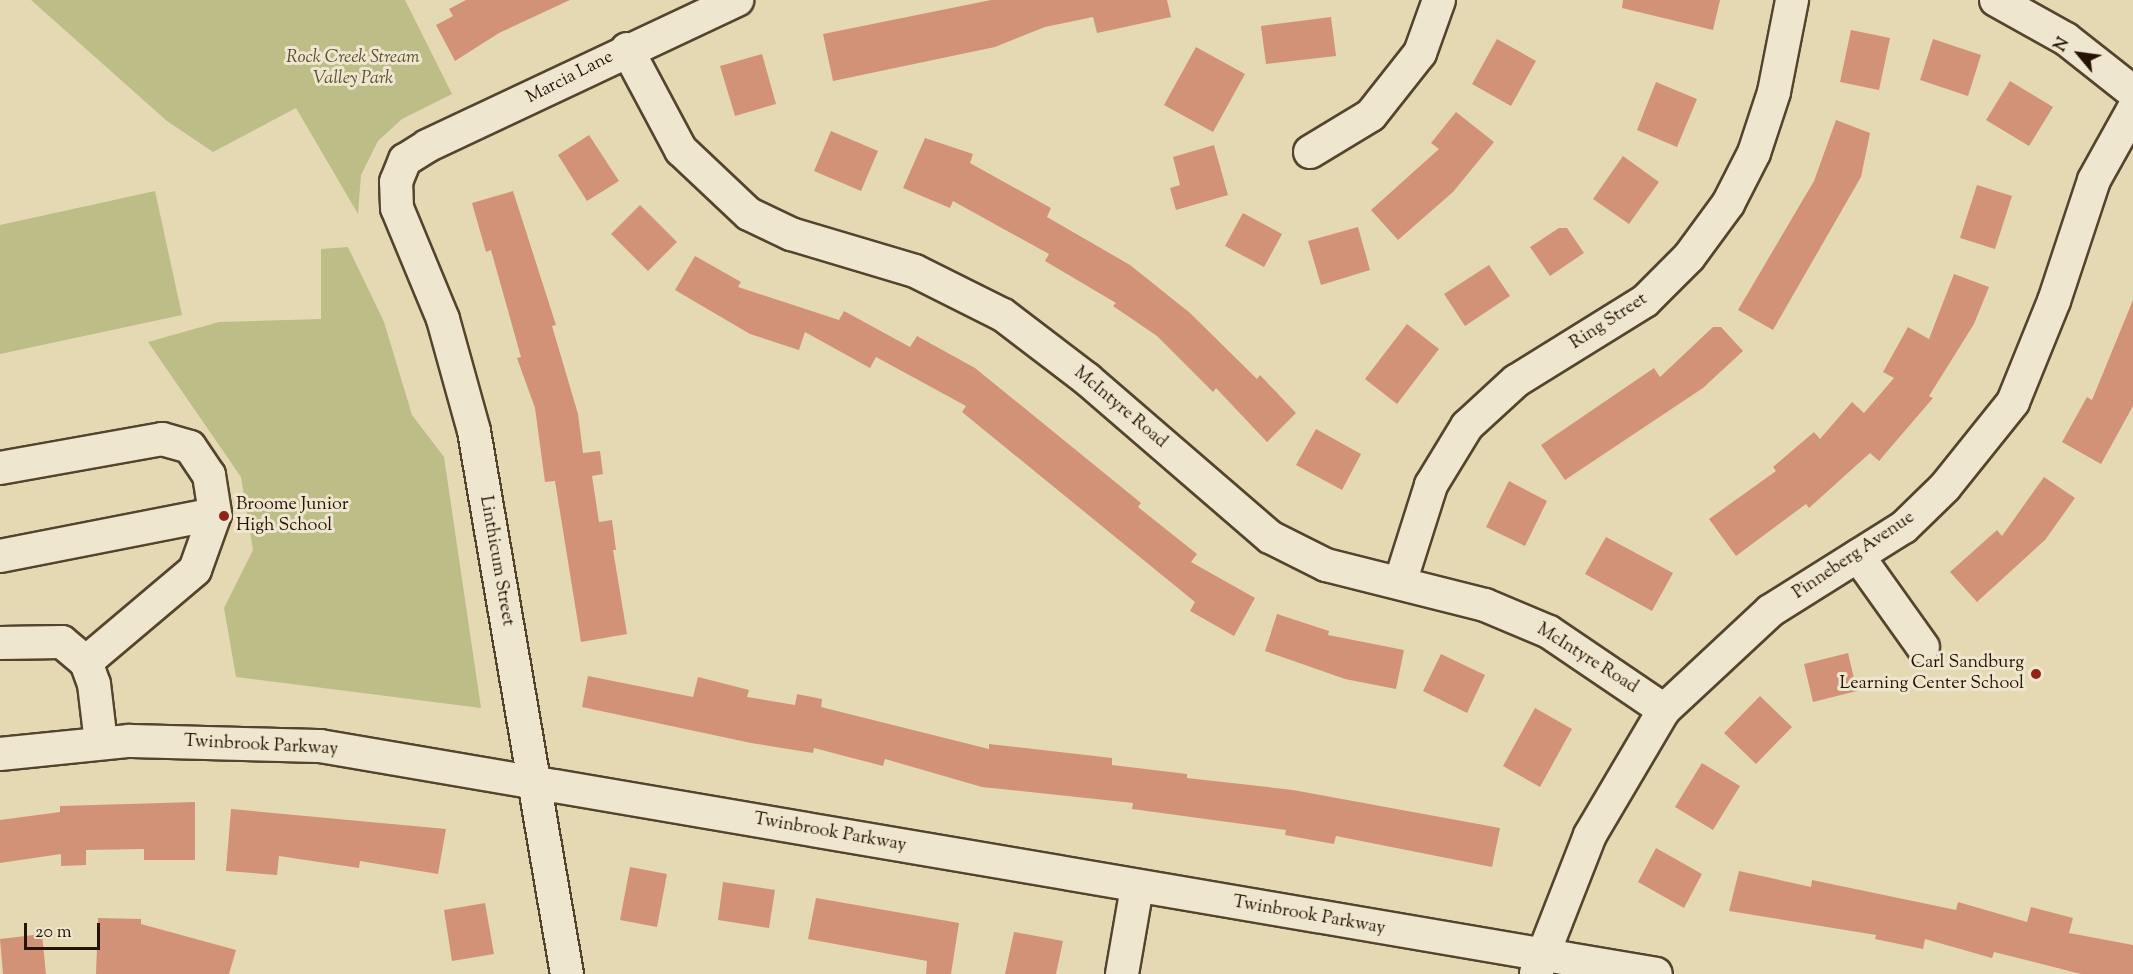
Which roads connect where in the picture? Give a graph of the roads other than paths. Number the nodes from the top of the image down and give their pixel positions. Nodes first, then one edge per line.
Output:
1 (736, 0) edge
2 (1439, 0) edge
3 (1792, 0) edge
4 (1996, 0) edge
5 (627, 49) junction
6 (2133, 92) edge
7 (2133, 110) edge
8 (1310, 152) dead end
9 (405, 160) joint
10 (0, 468) edge
11 (215, 514) junction
12 (0, 556) edge
13 (1858, 556) junction
14 (1400, 583) junction
15 (0, 643) edge
16 (1923, 647) dead end
17 (86, 662) junction
18 (1664, 710) junction
19 (101, 743) junction
20 (0, 754) edge
21 (533, 782) junction
22 (1137, 887) junction
23 (1540, 964) edge
24 (567, 974) edge
25 (1122, 974) edge
26 (1656, 974) edge

1 - 5 street, Marcia Lane
2 - 8 street
3 - 14 street, Ring Street
4 - 6 street
5 - 9 street, Marcia Lane
5 - 14 street, McIntyre Road
7 - 13 street, Pinneberg Avenue
9 - 21 street, Linthicum Street
10 - 11 street
11 - 12 street
11 - 17 street
13 - 16 street
13 - 18 street, Pinneberg Avenue
14 - 18 street, McIntyre Road
15 - 17 street
17 - 19 street
18 - 23 street, Pinneberg Avenue
19 - 20 street, Twinbrook Parkway
19 - 21 street, Twinbrook Parkway
21 - 22 street, Twinbrook Parkway
21 - 24 street, Linthicum Street
22 - 23 street, Twinbrook Parkway
22 - 25 street
23 - 26 street, Twinbrook Parkway

